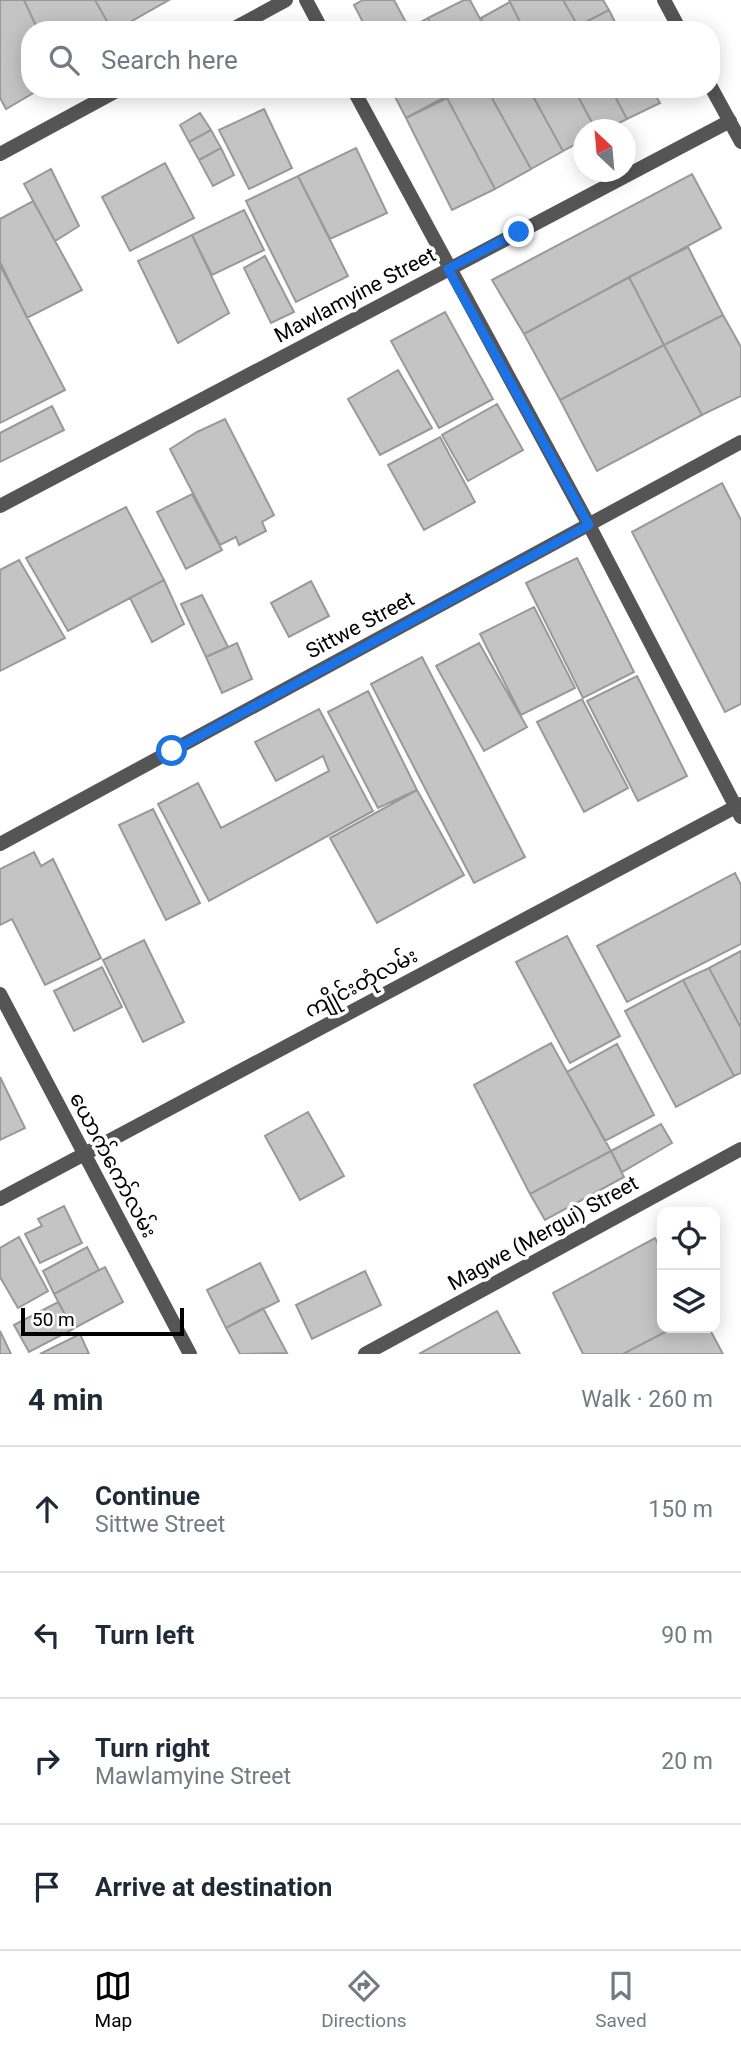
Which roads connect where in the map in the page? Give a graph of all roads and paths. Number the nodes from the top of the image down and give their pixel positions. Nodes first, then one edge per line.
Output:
1 (286, 0) edge
2 (306, 0) edge
3 (664, 0) edge
4 (248, 21) edge
5 (317, 21) edge
6 (676, 21) edge
7 (103, 98) edge
8 (358, 98) edge
9 (717, 98) edge
10 (730, 121) junction
11 (741, 142) edge
12 (0, 154) edge
13 (448, 269) junction
14 (741, 442) edge
15 (0, 506) edge
16 (589, 525) junction
17 (739, 809) edge
18 (0, 844) edge
19 (0, 994) edge
20 (741, 1149) edge
21 (83, 1155) junction
22 (0, 1199) edge
23 (190, 1354) edge
24 (365, 1354) edge

1 - 4 street
2 - 5 street
3 - 6 street
7 - 12 street
8 - 13 street
9 - 10 street
10 - 11 street
10 - 13 street, Mawlamyine Street
13 - 15 street, Mawlamyine Street
13 - 16 street
14 - 16 street, Sittwe Street
16 - 17 street
16 - 18 street, Sittwe Street
17 - 21 street, ကျိုင်းတုံလမ်း
19 - 21 street, ယောက်ကော်လမ်း
20 - 24 street, Magwe (Mergui) Street
21 - 22 street, ကျိုင်းတုံလမ်း
21 - 23 street, ယောက်ကော်လမ်း

